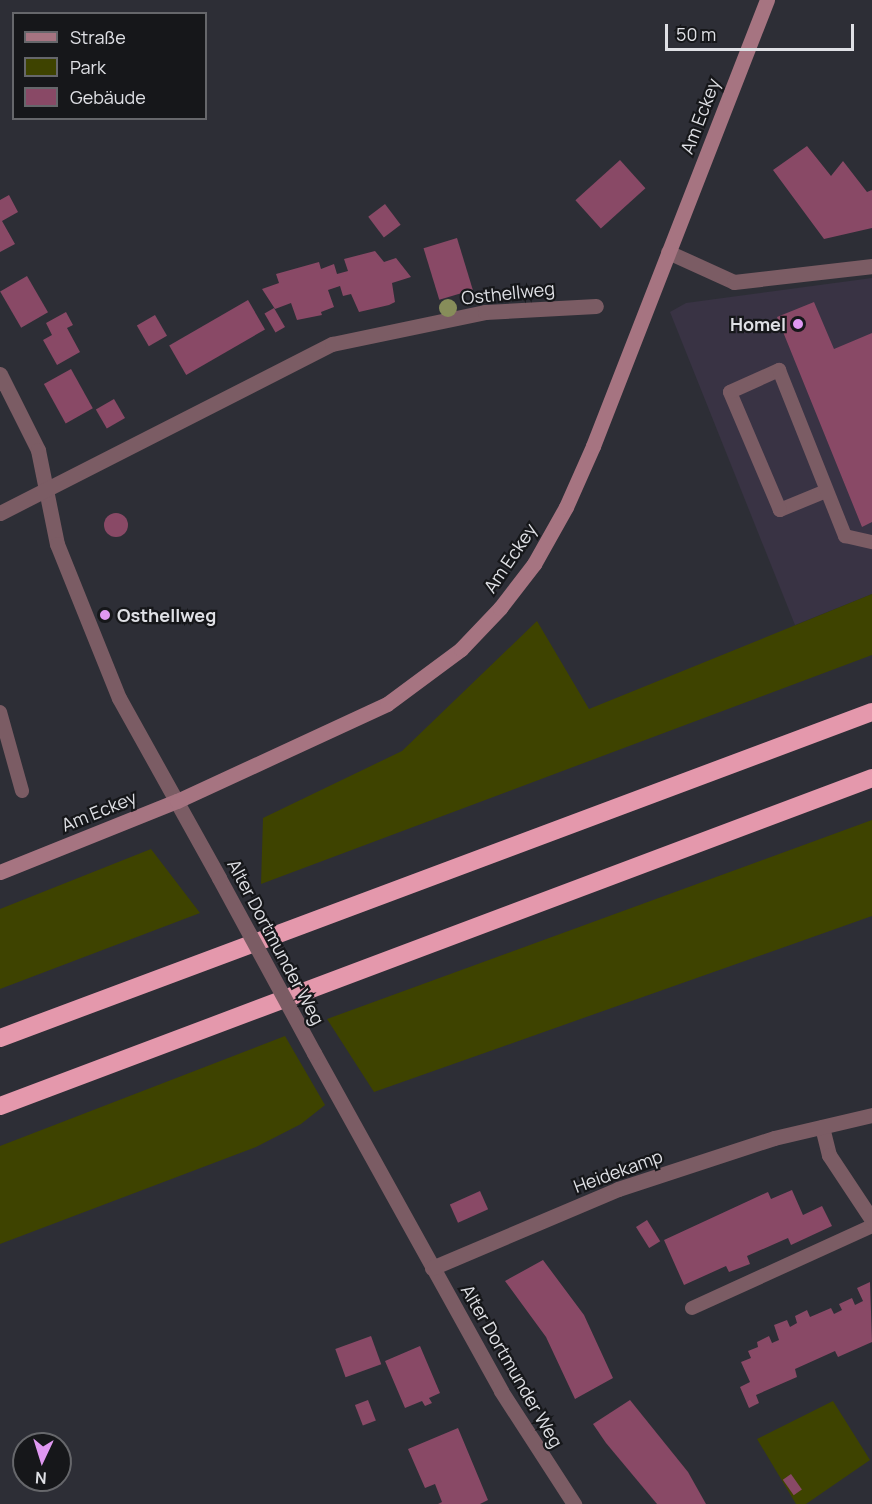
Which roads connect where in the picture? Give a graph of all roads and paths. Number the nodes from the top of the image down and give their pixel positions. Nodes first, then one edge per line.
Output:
1 (767, 0) edge
2 (668, 252) junction
3 (872, 266) edge
4 (596, 306) dead end
5 (0, 374) edge
6 (47, 491) junction
7 (826, 491) junction
8 (0, 513) edge
9 (872, 542) edge
10 (872, 703) edge
11 (0, 712) edge
12 (872, 712) edge
13 (839, 724) junction
14 (872, 778) edge
15 (22, 791) dead end
16 (177, 801) junction
17 (0, 872) edge
18 (0, 1038) edge
19 (0, 1106) edge
20 (872, 1115) edge
21 (822, 1127) junction
22 (872, 1220) edge
23 (872, 1226) edge
24 (432, 1268) junction
25 (692, 1308) dead end
26 (574, 1504) edge

1 - 2 street, Am Eckey
2 - 3 street
2 - 16 street, Am Eckey
4 - 6 street, Osthellweg
5 - 6 street, Alter Dortmunder Weg
6 - 8 street, Osthellweg
6 - 16 street, Alter Dortmunder Weg
7 - 7 lane
7 - 9 lane
10 - 13 highway
11 - 15 lane
12 - 13 highway
13 - 18 highway
14 - 19 highway
16 - 17 street, Am Eckey
16 - 24 street, Alter Dortmunder Weg, bridge
20 - 21 street, Heidekamp
21 - 22 street
21 - 24 street, Heidekamp
23 - 25 lane
24 - 26 street, Alter Dortmunder Weg

